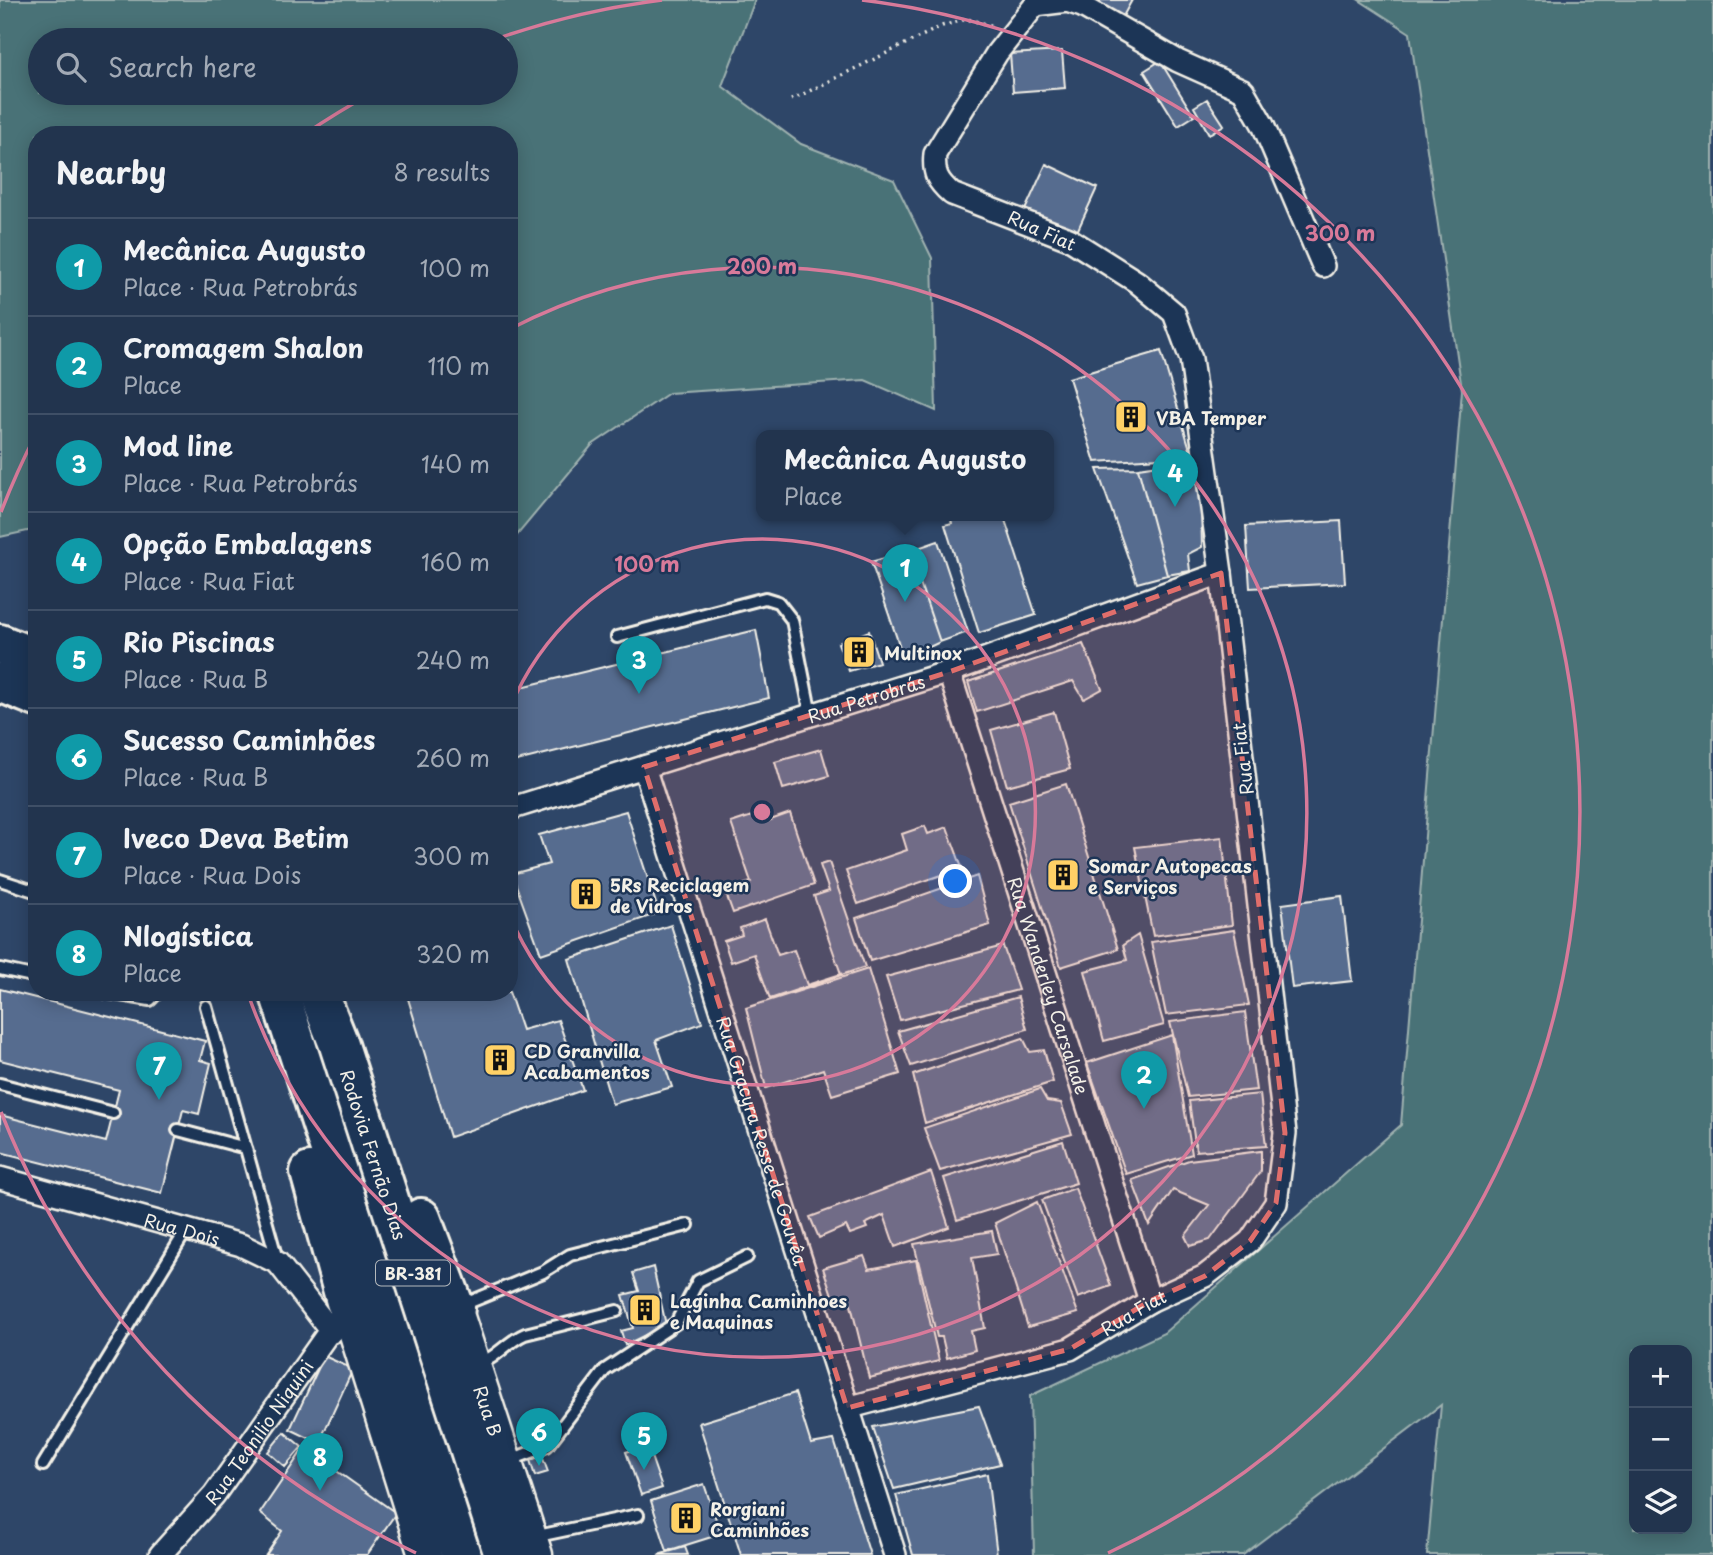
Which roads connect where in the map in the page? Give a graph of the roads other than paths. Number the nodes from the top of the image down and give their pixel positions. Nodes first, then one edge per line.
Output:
1 (1034, 2) edge
2 (1323, 266) dead end
3 (1221, 573) junction
4 (617, 637) dead end
5 (0, 644) edge
6 (28, 655) edge
7 (948, 672) junction
8 (0, 682) edge
9 (28, 693) edge
10 (811, 715) junction
11 (644, 767) junction
12 (518, 806) edge
13 (0, 880) edge
14 (28, 889) edge
15 (0, 969) edge
16 (28, 975) edge
17 (280, 1001) edge
18 (282, 1001) edge
19 (322, 1001) edge
20 (206, 1006) dead end
21 (338, 1042) junction
22 (0, 1084) edge
23 (113, 1113) dead end
24 (178, 1130) dead end
25 (246, 1147) junction
26 (0, 1178) edge
27 (688, 1225) dead end
28 (187, 1230) junction
29 (747, 1257) dead end
30 (278, 1263) junction
31 (1150, 1301) junction
32 (454, 1308) junction
33 (617, 1311) dead end
34 (339, 1317) junction
35 (474, 1366) junction
36 (848, 1408) junction
37 (505, 1462) junction
38 (43, 1465) dead end
39 (638, 1515) dead end
40 (523, 1549) edge
41 (160, 1555) edge
42 (425, 1555) edge
43 (461, 1555) edge
44 (895, 1555) edge

1 - 2 street, Rua Fiat
1 - 3 street, Rua Fiat
3 - 7 street, Rua Petrobrás
3 - 31 street, Rua Fiat
4 - 10 lane
5 - 6 highway
7 - 10 street, Rua Petrobrás
7 - 31 street, Rua Wanderley Carsalade
8 - 9 highway
10 - 11 street, Rua Petrobrás
11 - 12 street, Rua Petrobrás
11 - 36 street, Rua Gracyra Resse de Gouvêa
13 - 14 lane
15 - 16 lane
17 - 34 highway, BR-381
18 - 43 highway, BR-381
19 - 21 highway, Rodovia Fernão Dias / BR-381
20 - 25 lane
21 - 32 highway
21 - 40 highway, Rodovia Fernão Dias / BR-381
22 - 23 lane
24 - 25 lane
25 - 30 lane
26 - 28 street, Rua Dois
27 - 32 lane
28 - 30 street, Rua Dois
28 - 38 lane
29 - 37 lane
30 - 34 street, Rua Dois
31 - 36 street, Rua Fiat
32 - 35 street, Rua B
33 - 35 lane
34 - 41 street, Rua Teonilio Niquini
34 - 42 street, BR-381
35 - 37 street, Rua B
36 - 44 street, Rua Gracyra Resse de Gouvêa
37 - 40 street, Rua B
39 - 40 lane

